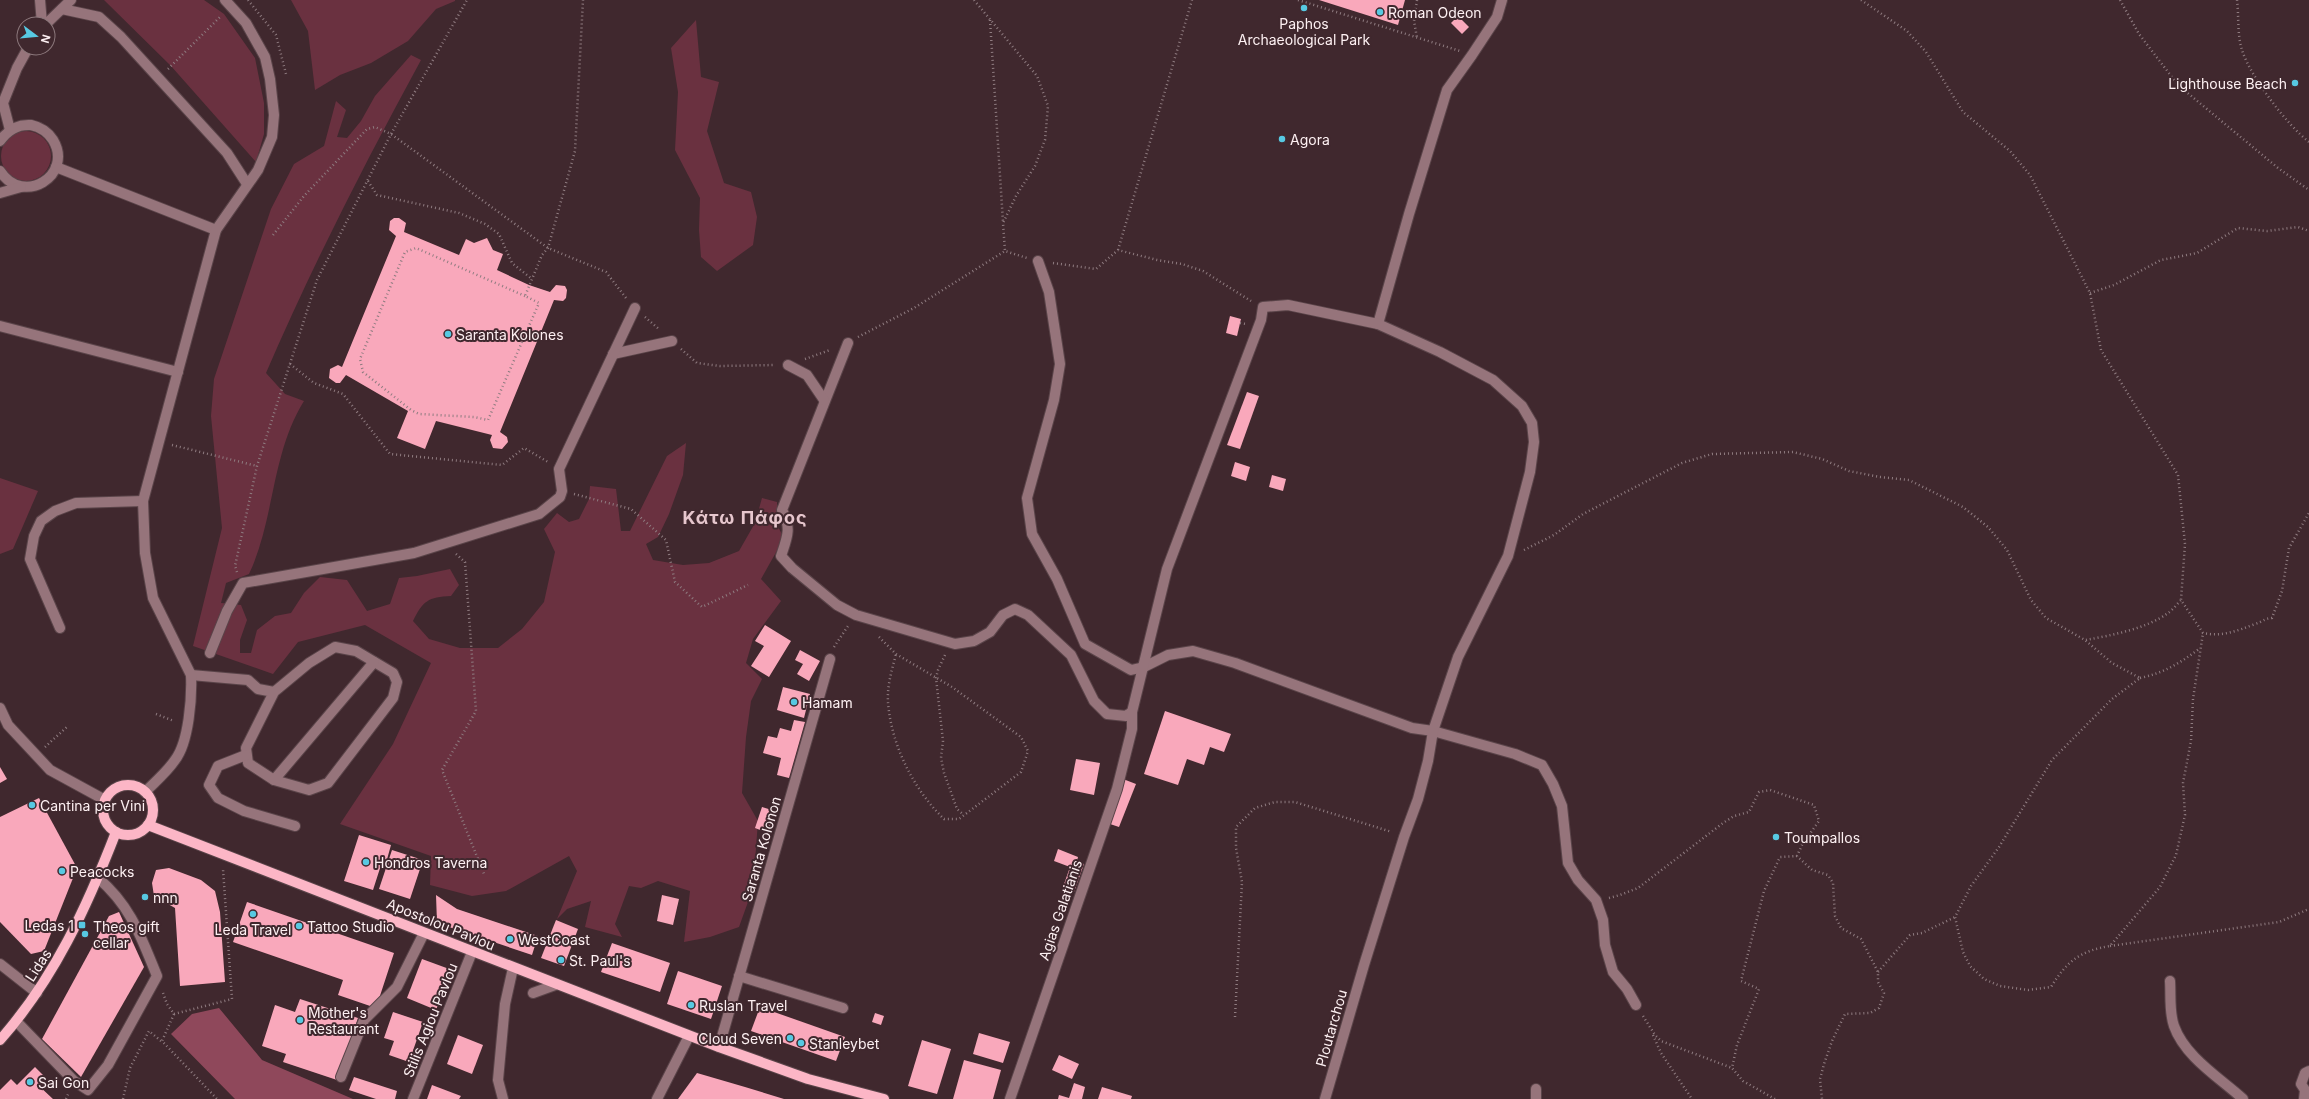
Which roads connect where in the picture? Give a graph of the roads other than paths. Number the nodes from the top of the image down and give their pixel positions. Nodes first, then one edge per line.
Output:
1 (40, 0) edge
2 (71, 0) edge
3 (1502, 0) edge
4 (227, 2) edge
5 (62, 9) junction
6 (41, 16) edge
7 (55, 16) edge
8 (24, 56) edge
9 (10, 130) junction
10 (0, 141) edge
11 (56, 167) junction
12 (0, 171) edge
13 (247, 184) junction
14 (23, 187) junction
15 (0, 193) edge
16 (216, 230) junction
17 (1038, 261) road end
18 (1263, 307) joint
19 (635, 308) road end
20 (1378, 324) junction
21 (0, 326) edge
22 (672, 341) road end
23 (848, 343) road end
24 (612, 354) junction
25 (788, 365) road end
26 (178, 372) junction
27 (824, 400) junction
28 (143, 501) junction
29 (60, 628) dead end
30 (210, 654) dead end
31 (830, 659) road end
32 (374, 662) junction
33 (1144, 667) junction
34 (191, 675) junction
35 (274, 692) junction
36 (0, 708) edge
37 (1132, 712) junction
38 (1433, 731) junction
39 (246, 755) junction
40 (274, 780) junction
41 (145, 792) junction
42 (105, 800) junction
43 (148, 825) junction
44 (295, 826) dead end
45 (116, 832) junction
46 (98, 878) junction
47 (424, 933) junction
48 (472, 952) junction
49 (0, 964) edge
50 (513, 968) junction
51 (739, 976) junction
52 (2170, 981) dead end
53 (555, 985) junction
54 (37, 993) junction
55 (533, 993) dead end
56 (1636, 1005) road end
57 (843, 1008) dead end
58 (16, 1021) junction
59 (689, 1036) junction
60 (0, 1040) edge
61 (719, 1047) junction
62 (2309, 1071) edge
63 (341, 1077) dead end
64 (413, 1099) edge
65 (503, 1099) edge
66 (658, 1099) edge
67 (884, 1099) edge
68 (1010, 1099) edge
69 (1326, 1099) edge
70 (2244, 1099) edge
71 (2304, 1099) edge

1 - 6 street
2 - 5 street
3 - 20 street
4 - 13 street
5 - 7 street
5 - 13 street
8 - 9 street
9 - 10 street
9 - 11 street
11 - 14 street
11 - 16 street
12 - 14 street
13 - 16 street
14 - 15 street
16 - 26 street
17 - 33 street
18 - 20 street, Ploutarchou
18 - 33 street, Agias Galatianis
19 - 24 street
20 - 38 street, Ploutarchou
21 - 26 street
22 - 24 street
23 - 27 street
24 - 30 street
25 - 27 street
26 - 28 street
27 - 37 street
28 - 29 street
28 - 34 street
31 - 51 street, Saranta Kolonon
32 - 35 street
32 - 40 street
32 - 40 street
33 - 37 street, Agias Galatianis
33 - 38 street
34 - 35 street
34 - 41 street
35 - 39 street
36 - 42 street
37 - 68 street, Agias Galatianis
38 - 56 street
38 - 69 street, Ploutarchou
39 - 40 street
39 - 44 street
41 - 42 main road
41 - 43 main road
42 - 45 main road
43 - 45 main road
43 - 47 main road, Apostolou Pavlou
45 - 46 main road, Lidas
46 - 54 main road, Lidas
46 - 58 street
47 - 48 main road, Apostolou Pavlou
47 - 63 street
48 - 50 main road, Apostolou Pavlou
48 - 64 street, Stilis Agiou Pavlou
49 - 54 street
50 - 53 main road, Apostolou Pavlou
50 - 65 street
51 - 57 street
51 - 61 street, Saranta Kolonon
52 - 70 street
53 - 55 street
53 - 59 main road, Apostolou Pavlou
54 - 58 main road, Lidas
58 - 60 main road, Lidas
59 - 61 main road, Apostolou Pavlou
59 - 66 street
61 - 67 main road, Apostolou Pavlou
62 - 71 street

